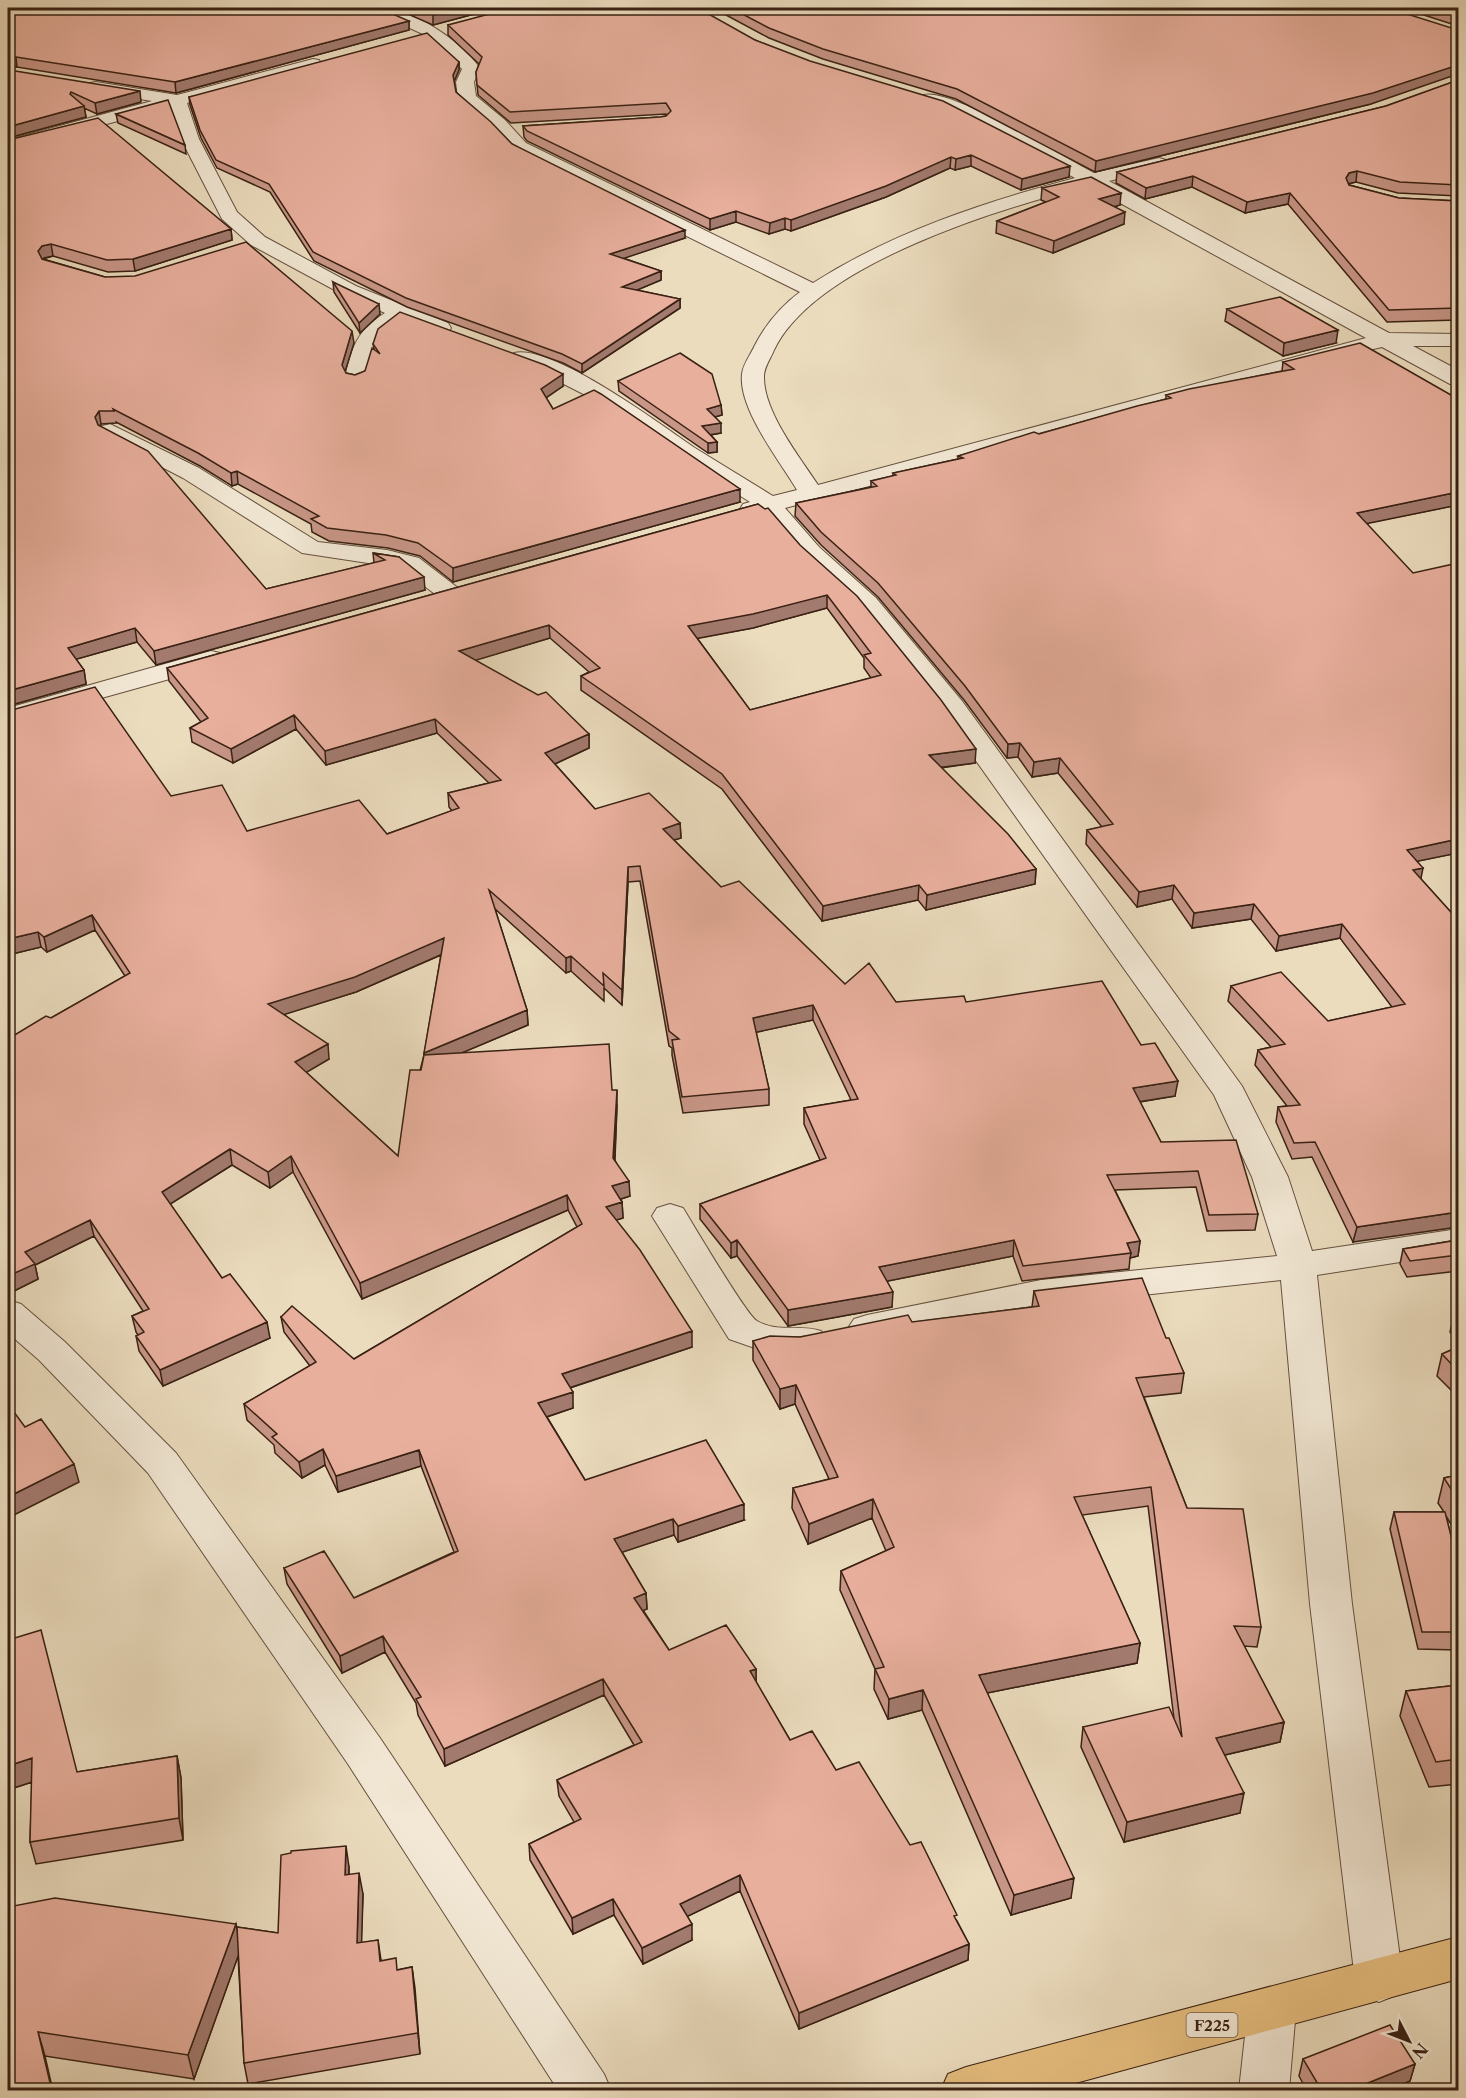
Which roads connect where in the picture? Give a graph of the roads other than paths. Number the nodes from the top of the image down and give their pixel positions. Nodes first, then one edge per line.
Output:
1 (378, 8) edge
2 (453, 26) edge
3 (431, 32) junction
4 (408, 38) edge
5 (327, 60) edge
6 (74, 84) edge
7 (909, 92) edge
8 (177, 100) junction
9 (523, 129) edge
10 (504, 131) junction
11 (8, 145) edge
12 (1181, 159) edge
13 (1091, 179) junction
14 (258, 241) junction
15 (236, 248) edge
16 (812, 290) junction
17 (399, 313) junction
18 (457, 335) edge
19 (1387, 339) junction
20 (1458, 340) edge
21 (506, 352) edge
22 (356, 378) edge
23 (1458, 379) edge
24 (110, 431) edge
25 (812, 494) junction
26 (769, 504) junction
27 (735, 513) edge
28 (449, 593) edge
29 (234, 653) edge
30 (8, 716) edge
31 (670, 1216) dead end
32 (1458, 1241) edge
33 (1298, 1266) junction
34 (8, 1313) edge
35 (1458, 1958) edge
36 (1379, 1980) junction
37 (1272, 2009) junction
38 (586, 2091) edge
39 (966, 2091) edge
40 (1264, 2091) edge

1 - 3 street
2 - 3 street
3 - 4 street
3 - 10 street
5 - 8 street
6 - 8 street
7 - 13 street
8 - 11 street
8 - 14 street
9 - 10 street
10 - 16 street
12 - 13 street
13 - 16 street
13 - 19 street
14 - 15 street
14 - 17 street
16 - 25 street
17 - 18 street
17 - 22 street
19 - 20 street
19 - 23 street
19 - 25 street
21 - 26 street
24 - 28 street
25 - 26 street
26 - 27 street
26 - 33 street
29 - 30 street
31 - 33 street
32 - 33 street
33 - 36 street
34 - 38 street
35 - 36 main road, F225
36 - 37 main road, F225
37 - 39 main road, F225
37 - 40 street

